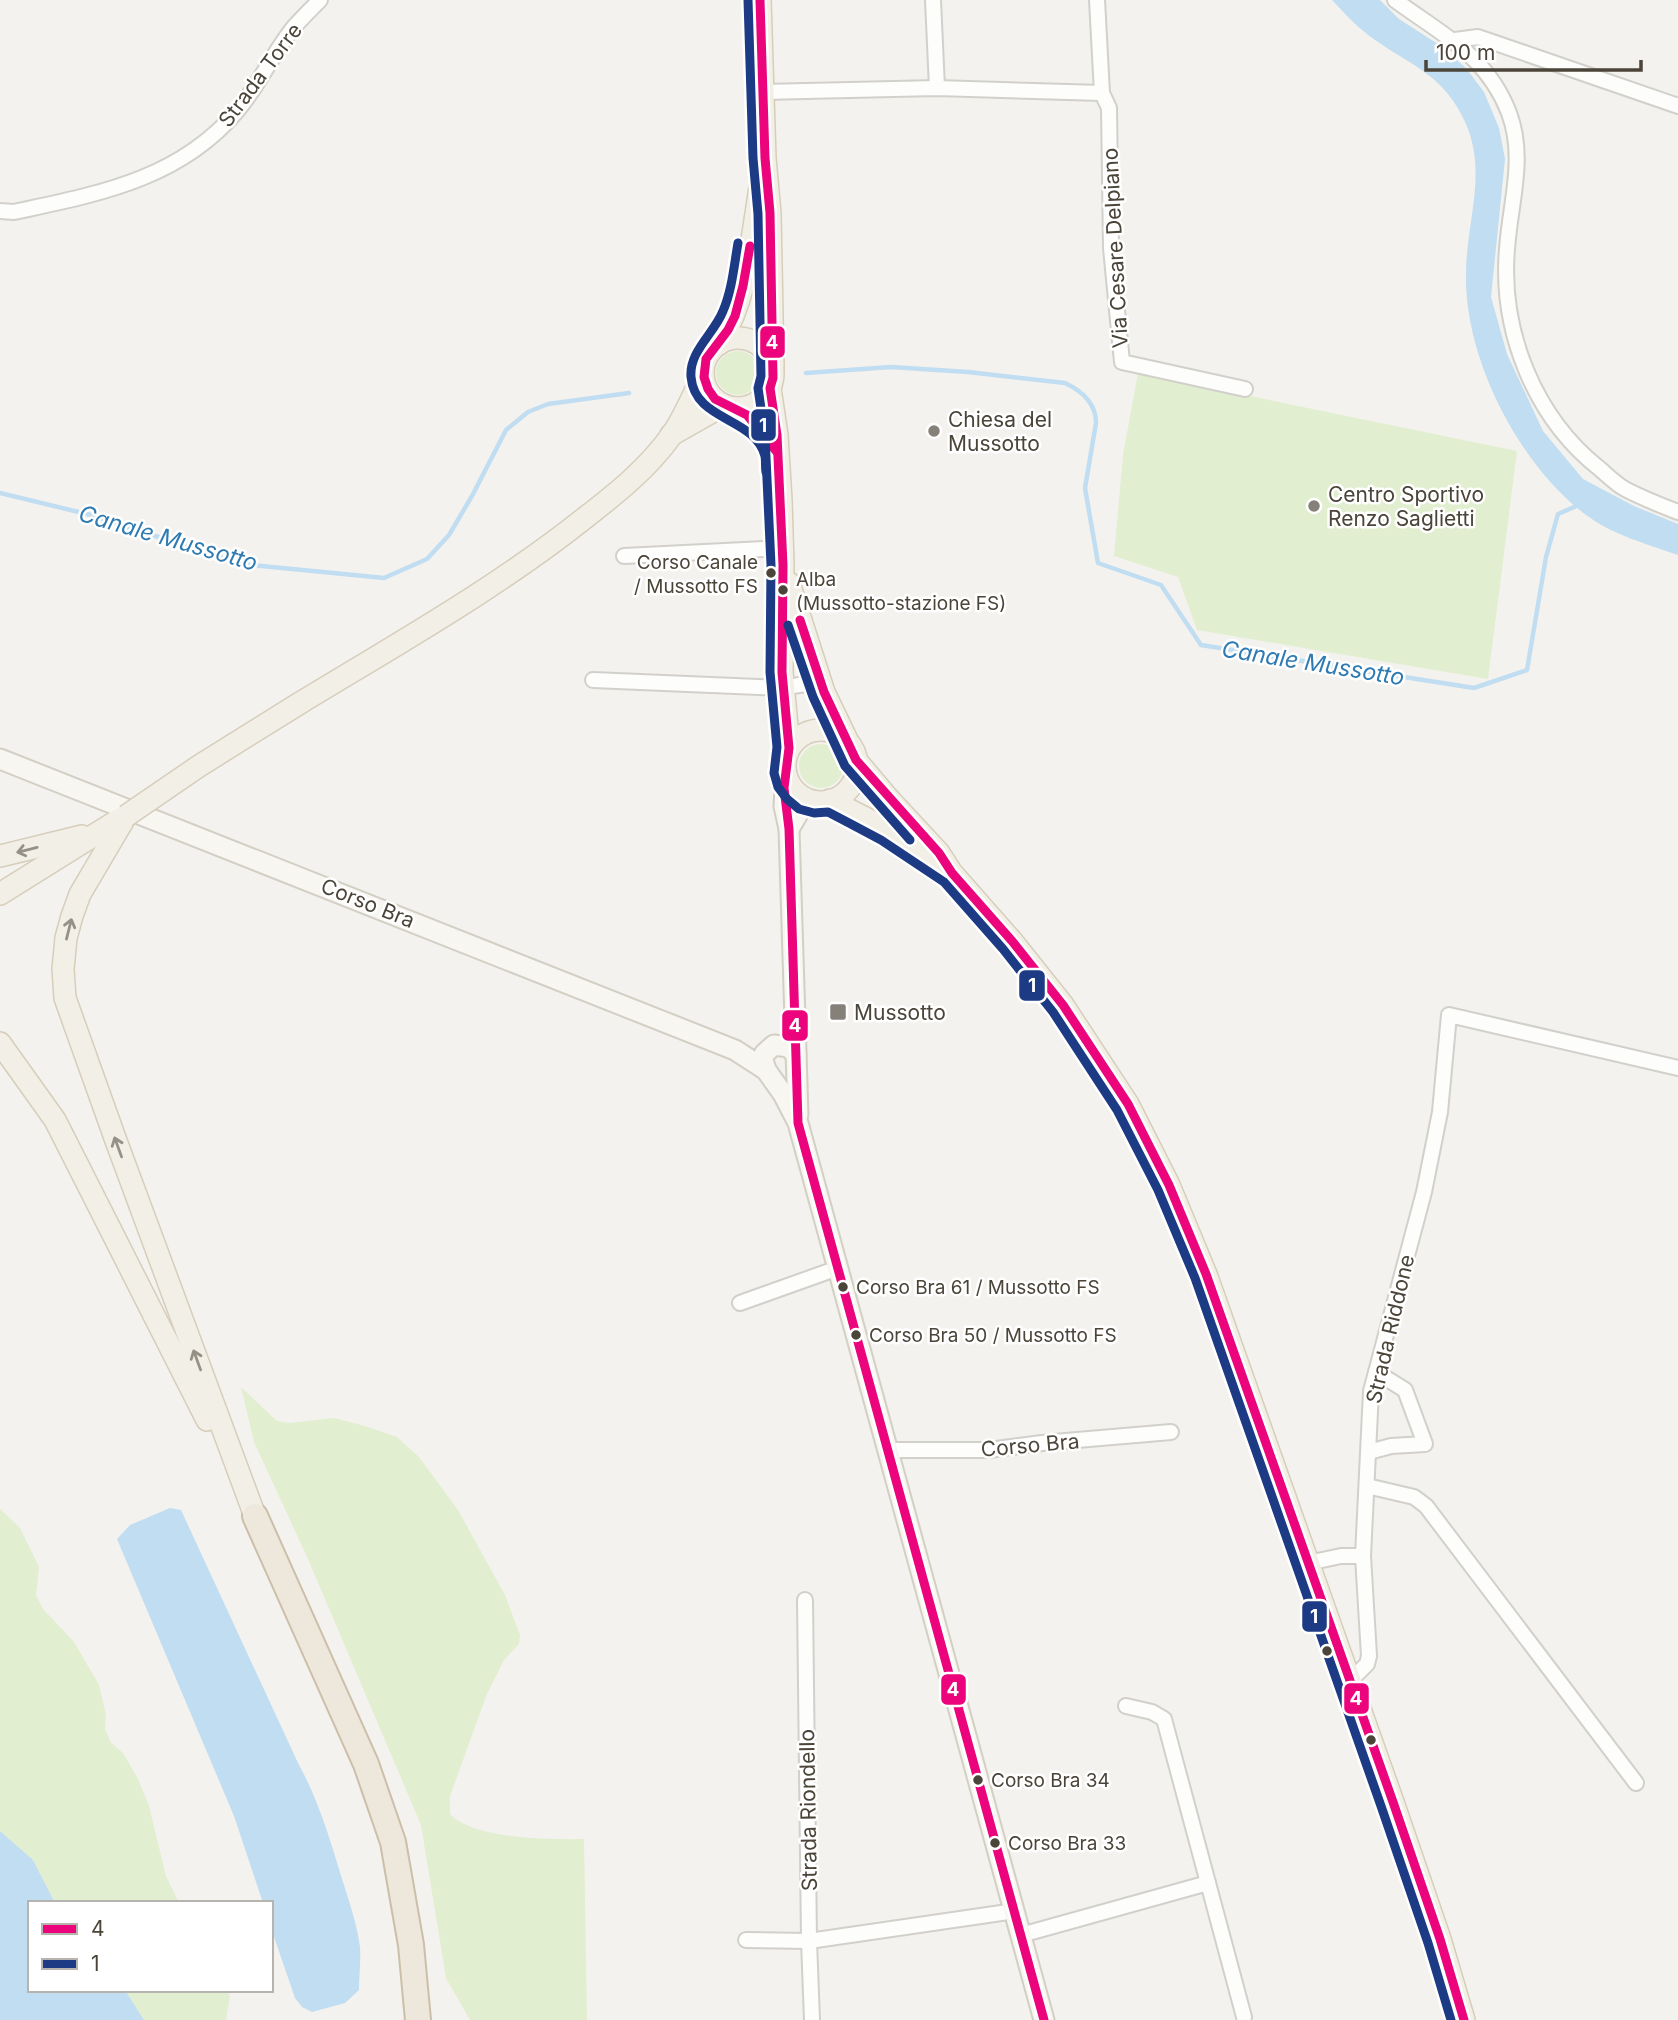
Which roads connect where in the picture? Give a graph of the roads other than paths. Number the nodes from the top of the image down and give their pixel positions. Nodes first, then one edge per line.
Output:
1 (320, 0) edge
2 (760, 0) edge
3 (933, 0) edge
4 (1097, 0) edge
5 (1395, 0) edge
6 (1455, 40) junction
7 (937, 88) junction
8 (762, 92) junction
9 (1102, 93) junction
10 (1678, 106) edge
11 (765, 158) junction
12 (0, 211) edge
13 (719, 344) junction
14 (773, 366) junction
15 (703, 375) junction
16 (770, 388) junction
17 (1245, 389) dead end
18 (730, 407) junction
19 (671, 435) junction
20 (776, 451) junction
21 (1678, 512) edge
22 (624, 556) dead end
23 (783, 556) junction
24 (593, 680) dead end
25 (784, 688) junction
26 (824, 692) junction
27 (789, 748) junction
28 (852, 751) junction
29 (0, 759) edge
30 (786, 772) junction
31 (823, 801) junction
32 (912, 826) junction
33 (789, 829) junction
34 (887, 829) junction
35 (107, 834) junction
36 (0, 856) edge
37 (952, 873) junction
38 (0, 894) edge
39 (794, 1007) junction
40 (0, 1043) edge
41 (772, 1047) junction
42 (735, 1050) junction
43 (795, 1061) junction
44 (1678, 1068) edge
45 (768, 1072) junction
46 (798, 1123) junction
47 (838, 1268) junction
48 (740, 1303) dead end
49 (1376, 1372) junction
50 (1171, 1432) dead end
51 (888, 1450) junction
52 (1369, 1452) junction
53 (1367, 1486) junction
54 (255, 1516) junction
55 (1363, 1556) junction
56 (1308, 1563) junction
57 (805, 1600) dead end
58 (1349, 1682) junction
59 (1126, 1706) dead end
60 (1636, 1783) dead end
61 (1208, 1882) junction
62 (1015, 1911) junction
63 (1021, 1935) junction
64 (746, 1940) dead end
65 (809, 1941) junction
66 (1244, 2017) dead end
67 (418, 2020) edge
68 (812, 2020) edge
69 (1044, 2020) edge
70 (1464, 2020) edge

1 - 12 street, Strada Torre
2 - 8 main road
3 - 7 street
4 - 9 street, Via Cesare Delpiano
5 - 6 street
6 - 10 street
6 - 21 street
7 - 8 street
7 - 9 street
8 - 11 main road
9 - 17 street, Via Cesare Delpiano
11 - 13 main road
11 - 14 main road
13 - 14 main road
13 - 15 main road
14 - 16 main road
15 - 18 main road
15 - 19 main road
16 - 18 main road
16 - 20 main road
18 - 19 main road
18 - 20 main road
19 - 35 main road, bridge
20 - 23 main road
22 - 23 street
23 - 25 main road
23 - 26 main road
24 - 25 street
25 - 26 street
25 - 27 main road
26 - 28 main road
27 - 28 main road
27 - 30 main road
28 - 31 main road
28 - 32 main road
29 - 42 street, Corso Bra
30 - 31 main road
30 - 33 street, Corso Bra
31 - 33 street
31 - 34 main road
32 - 34 street
32 - 37 main road
33 - 39 street, Corso Bra
34 - 37 main road
35 -> 36 main road
35 - 38 main road
54 -> 35 main road
37 - 56 main road
39 - 41 street, Corso Bra
39 - 43 street, Corso Bra
40 - 54 main road
41 - 42 street, Corso Bra
41 - 43 street
41 - 45 street
42 - 45 street, Corso Bra
43 - 45 street
43 - 46 street, Corso Bra
44 - 49 street, Strada Riddone
45 - 46 street, Corso Bra
46 - 47 street, Corso Bra
47 - 48 street
47 - 51 street, Corso Bra
49 - 52 street, Strada Riddone
49 - 52 street
50 - 51 street, Corso Bra
51 - 62 street, Corso Bra
52 - 53 street, Strada Riddone
53 - 55 street, Strada Riddone
53 - 60 street
54 - 67 highway
55 - 56 street
55 - 58 street, Strada Riddone
56 - 58 main road
57 - 65 street, Strada Riondello
58 - 70 main road
59 - 61 street
61 - 63 street
61 - 66 street
62 - 63 street, Corso Bra
62 - 65 street
63 - 69 street, Corso Bra
64 - 65 street
65 - 68 street, Strada Riondello

